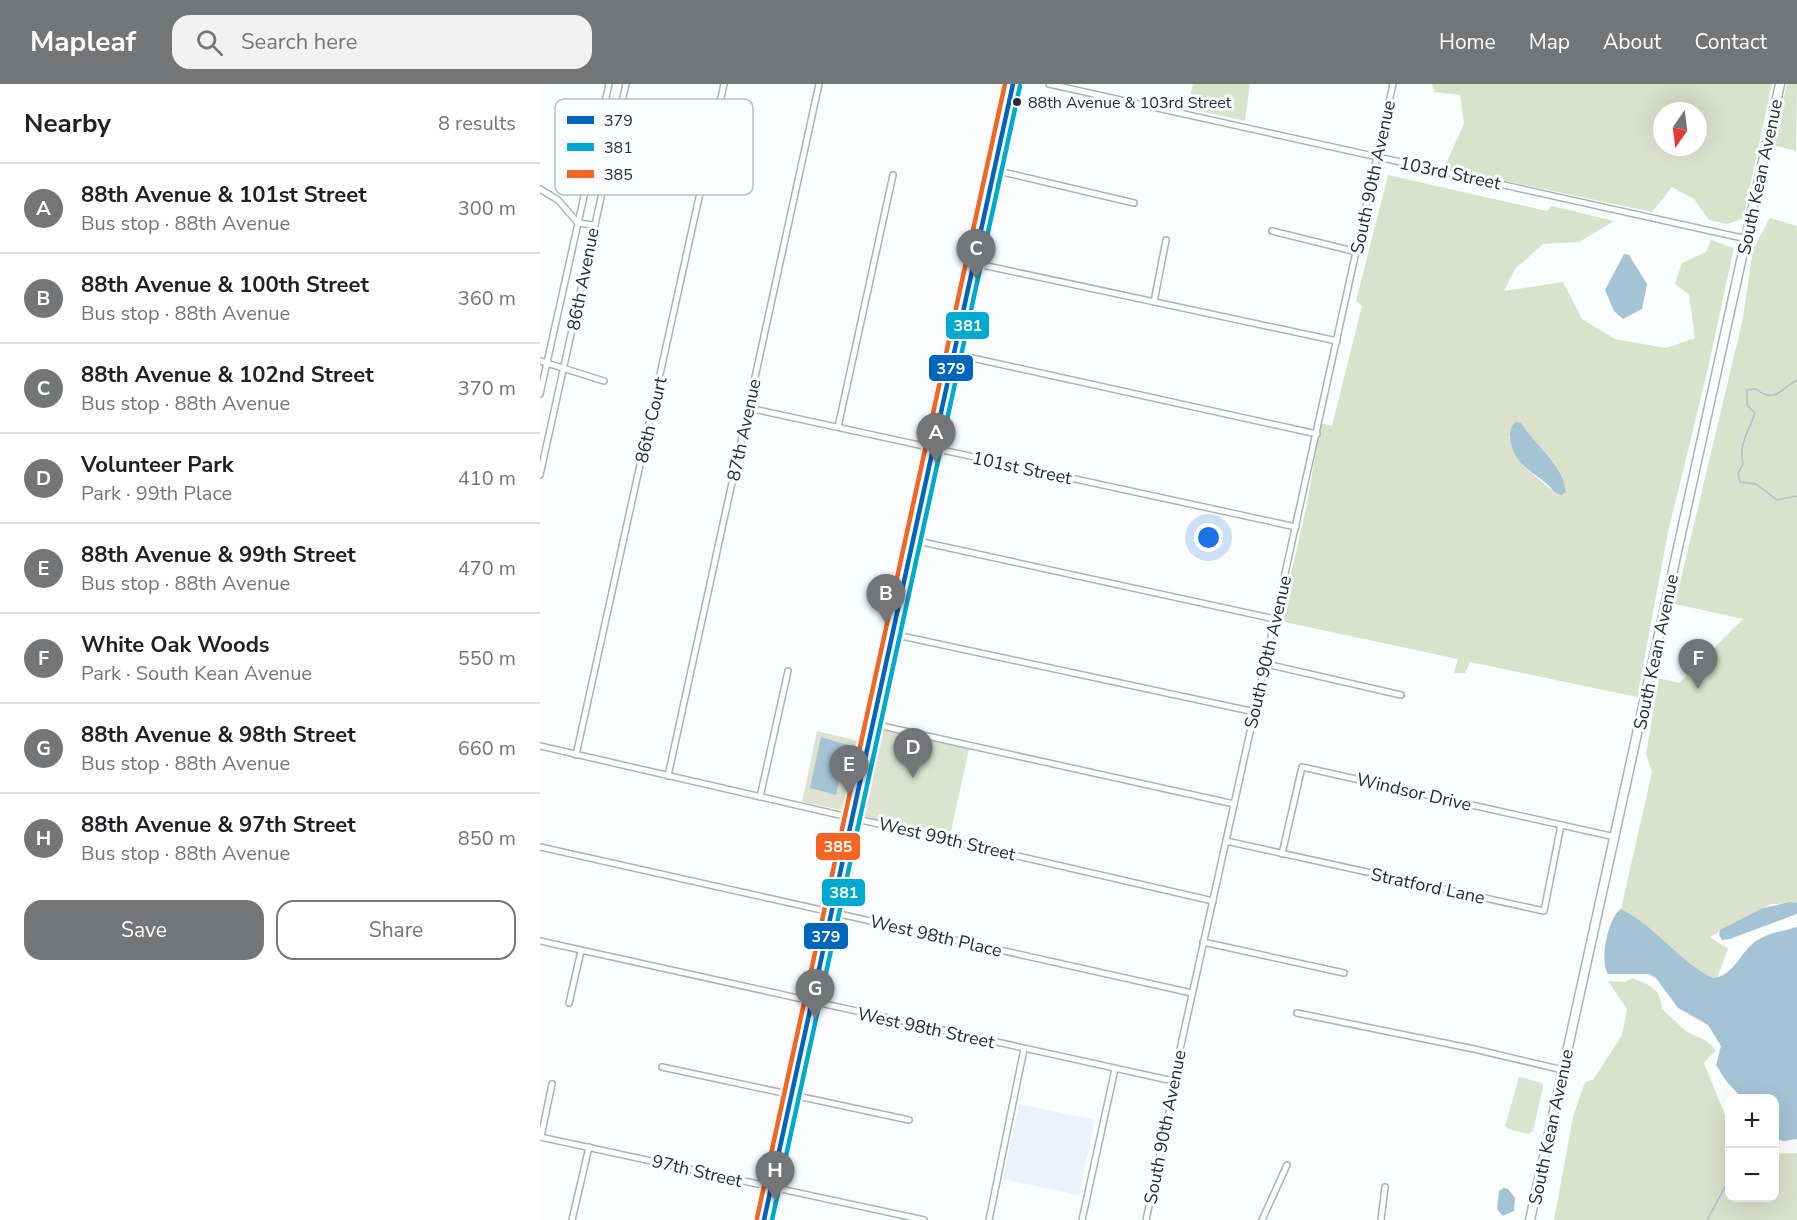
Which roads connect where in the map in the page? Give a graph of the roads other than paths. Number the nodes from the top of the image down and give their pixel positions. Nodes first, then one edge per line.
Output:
1 (609, 84) edge
2 (626, 84) edge
3 (724, 84) edge
4 (819, 84) edge
5 (1013, 84) edge
6 (1048, 84) edge
7 (1393, 84) edge
8 (1780, 84) edge
9 (606, 99) edge
10 (622, 99) edge
11 (721, 99) edge
12 (1378, 158) junction
13 (994, 170) junction
14 (893, 175) dead end
15 (540, 189) edge
16 (584, 195) edge
17 (600, 195) edge
18 (700, 195) edge
19 (1134, 202) dead end
20 (578, 223) junction
21 (593, 225) junction
22 (1272, 231) dead end
23 (1747, 239) junction
24 (1166, 240) dead end
25 (1358, 252) junction
26 (973, 263) junction
27 (1154, 302) junction
28 (1337, 341) junction
29 (954, 354) junction
30 (540, 361) edge
31 (547, 362) junction
32 (565, 370) junction
33 (604, 381) dead end
34 (540, 394) edge
35 (749, 408) junction
36 (838, 427) junction
37 (1317, 434) junction
38 (933, 448) junction
39 (540, 475) edge
40 (1296, 527) junction
41 (913, 540) junction
42 (1275, 619) junction
43 (892, 634) junction
44 (1266, 664) junction
45 (788, 671) dead end
46 (1401, 695) dead end
47 (1255, 712) junction
48 (873, 724) junction
49 (540, 746) edge
50 (576, 755) junction
51 (668, 776) junction
52 (760, 797) junction
53 (1234, 804) junction
54 (852, 817) junction
55 (1562, 825) junction
56 (1615, 837) junction
57 (1226, 841) junction
58 (540, 847) edge
59 (1282, 854) junction
60 (1213, 901) junction
61 (832, 912) junction
62 (540, 942) edge
63 (1203, 942) junction
64 (581, 951) junction
65 (1344, 973) dead end
66 (1192, 993) junction
67 (569, 1003) dead end
68 (812, 1003) junction
69 (1297, 1013) dead end
70 (1024, 1048) junction
71 (662, 1067) dead end
72 (1115, 1069) junction
73 (1563, 1070) junction
74 (1173, 1081) junction
75 (552, 1084) dead end
76 (792, 1095) junction
77 (909, 1120) dead end
78 (540, 1137) edge
79 (589, 1147) junction
80 (1287, 1165) dead end
81 (771, 1187) junction
82 (1385, 1187) dead end
83 (572, 1220) edge
84 (764, 1220) edge
85 (924, 1220) edge
86 (989, 1220) edge
87 (1082, 1220) edge
88 (1146, 1220) edge
89 (1262, 1220) edge
90 (1381, 1220) edge
91 (1530, 1220) edge

1 - 9 street
2 - 10 street, 86th Avenue
3 - 11 street, 86th Court
4 - 35 street, 87th Avenue
5 - 13 street
6 - 12 street, 103rd Street
7 - 12 street, South 90th Avenue
8 - 23 street, South Kean Avenue
12 - 23 street, 103rd Street
12 - 25 street, South 90th Avenue
13 - 19 street
13 - 26 street
14 - 36 street
15 - 20 street
16 - 20 street
17 - 21 street, 86th Avenue
18 - 50 street, 86th Court
20 - 21 street
20 - 31 street
21 - 32 street, 86th Avenue
22 - 25 street
23 - 56 street, South Kean Avenue
24 - 27 street
25 - 28 street, South 90th Avenue
26 - 27 street
26 - 29 street
27 - 28 street
28 - 37 street, South 90th Avenue
29 - 37 street
29 - 38 street
30 - 31 street
31 - 32 street
31 - 34 street
32 - 33 street
32 - 39 street, 86th Avenue
35 - 36 street, 101st Street
35 - 51 street, 87th Avenue
36 - 38 street, 101st Street
37 - 40 street, South 90th Avenue
38 - 40 street, 101st Street
38 - 41 street
40 - 42 street, South 90th Avenue
41 - 42 street
41 - 43 street
42 - 44 street, South 90th Avenue
43 - 47 street
43 - 48 street
44 - 46 street
44 - 47 street, South 90th Avenue
45 - 52 street
47 - 53 street, South 90th Avenue
48 - 53 street
48 - 54 street
49 - 50 street, West 99th Street
50 - 51 street, West 99th Street
51 - 52 street, West 99th Street
52 - 54 street, West 99th Street
53 - 57 street, South 90th Avenue
54 - 60 street, West 99th Street
54 - 61 street
55 - 56 street, Windsor Drive
55 - 59 street, Windsor Drive
55 - 59 street, Stratford Lane
56 - 73 street, South Kean Avenue
57 - 59 street, Stratford Lane
57 - 60 street, South 90th Avenue
58 - 61 street, West 98th Place
60 - 63 street, South 90th Avenue
61 - 66 street, West 98th Place
61 - 68 street
62 - 64 street, West 98th Street
63 - 65 street
63 - 66 street, South 90th Avenue
64 - 67 street
64 - 68 street, West 98th Street
66 - 74 street, South 90th Avenue
68 - 70 street, West 98th Street
68 - 76 street
69 - 73 street
70 - 72 street, West 98th Street
70 - 86 street
71 - 76 street
72 - 74 street, West 98th Street
72 - 87 street
73 - 91 street, South Kean Avenue
74 - 88 street, South 90th Avenue
75 - 78 street
76 - 77 street
76 - 81 street
78 - 79 street, 97th Street
79 - 81 street, 97th Street
79 - 83 street
80 - 89 street
81 - 84 street
81 - 85 street, 97th Street
82 - 90 street

